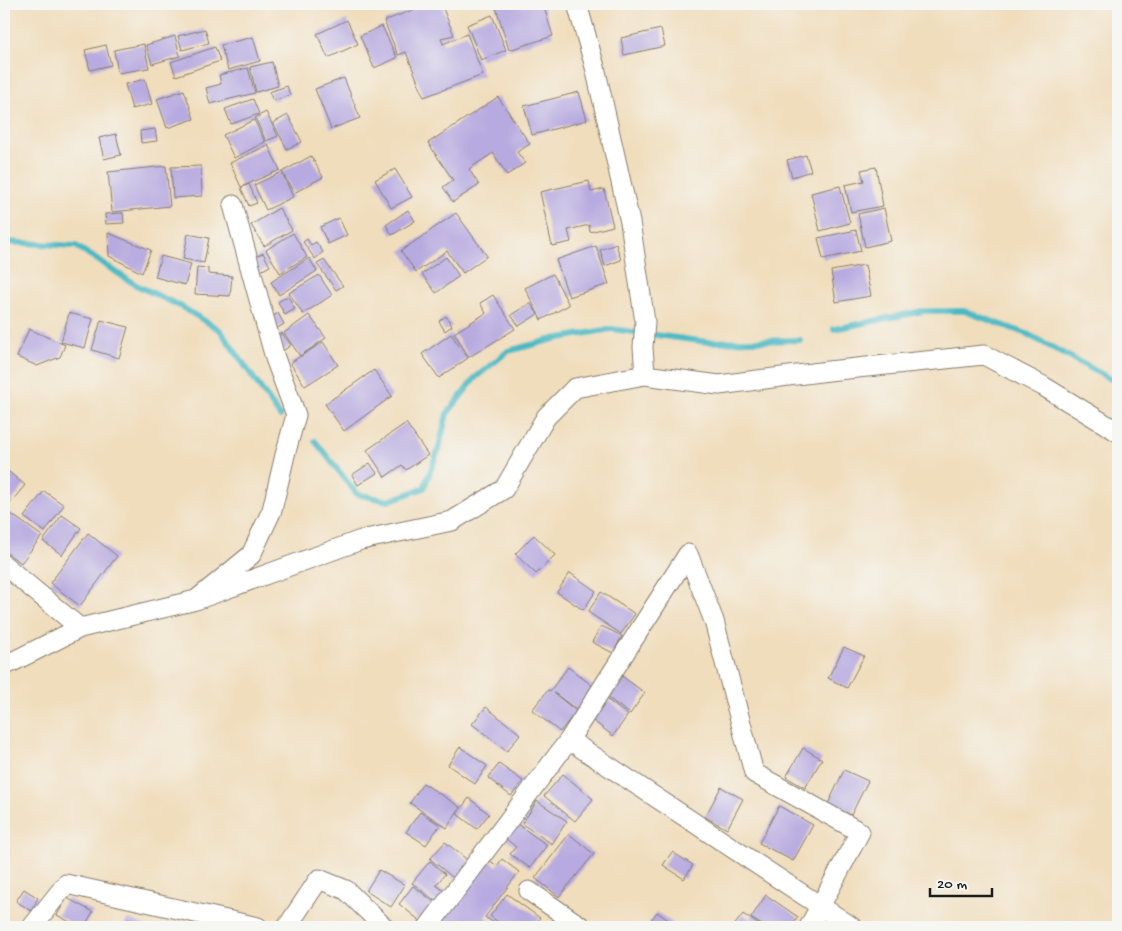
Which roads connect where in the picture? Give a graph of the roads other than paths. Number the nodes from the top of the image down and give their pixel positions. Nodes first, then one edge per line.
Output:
1 (577, 4) edge
2 (233, 205) dead end
3 (645, 375) junction
4 (1118, 432) edge
5 (4, 565) edge
6 (196, 600) junction
7 (80, 628) junction
8 (4, 666) edge
9 (569, 740) junction
10 (529, 891) dead end
11 (821, 906) junction
12 (32, 927) edge
13 (258, 927) edge
14 (287, 927) edge
15 (384, 927) edge
16 (428, 927) edge
17 (582, 927) edge
18 (809, 927) edge
19 (852, 927) edge

1 - 3 street
2 - 6 street
3 - 4 street
3 - 6 street
5 - 7 street
6 - 7 street
7 - 8 street
9 - 11 street
9 - 11 street
9 - 16 street
10 - 17 street
11 - 18 street
11 - 19 street
12 - 13 street
14 - 15 street

